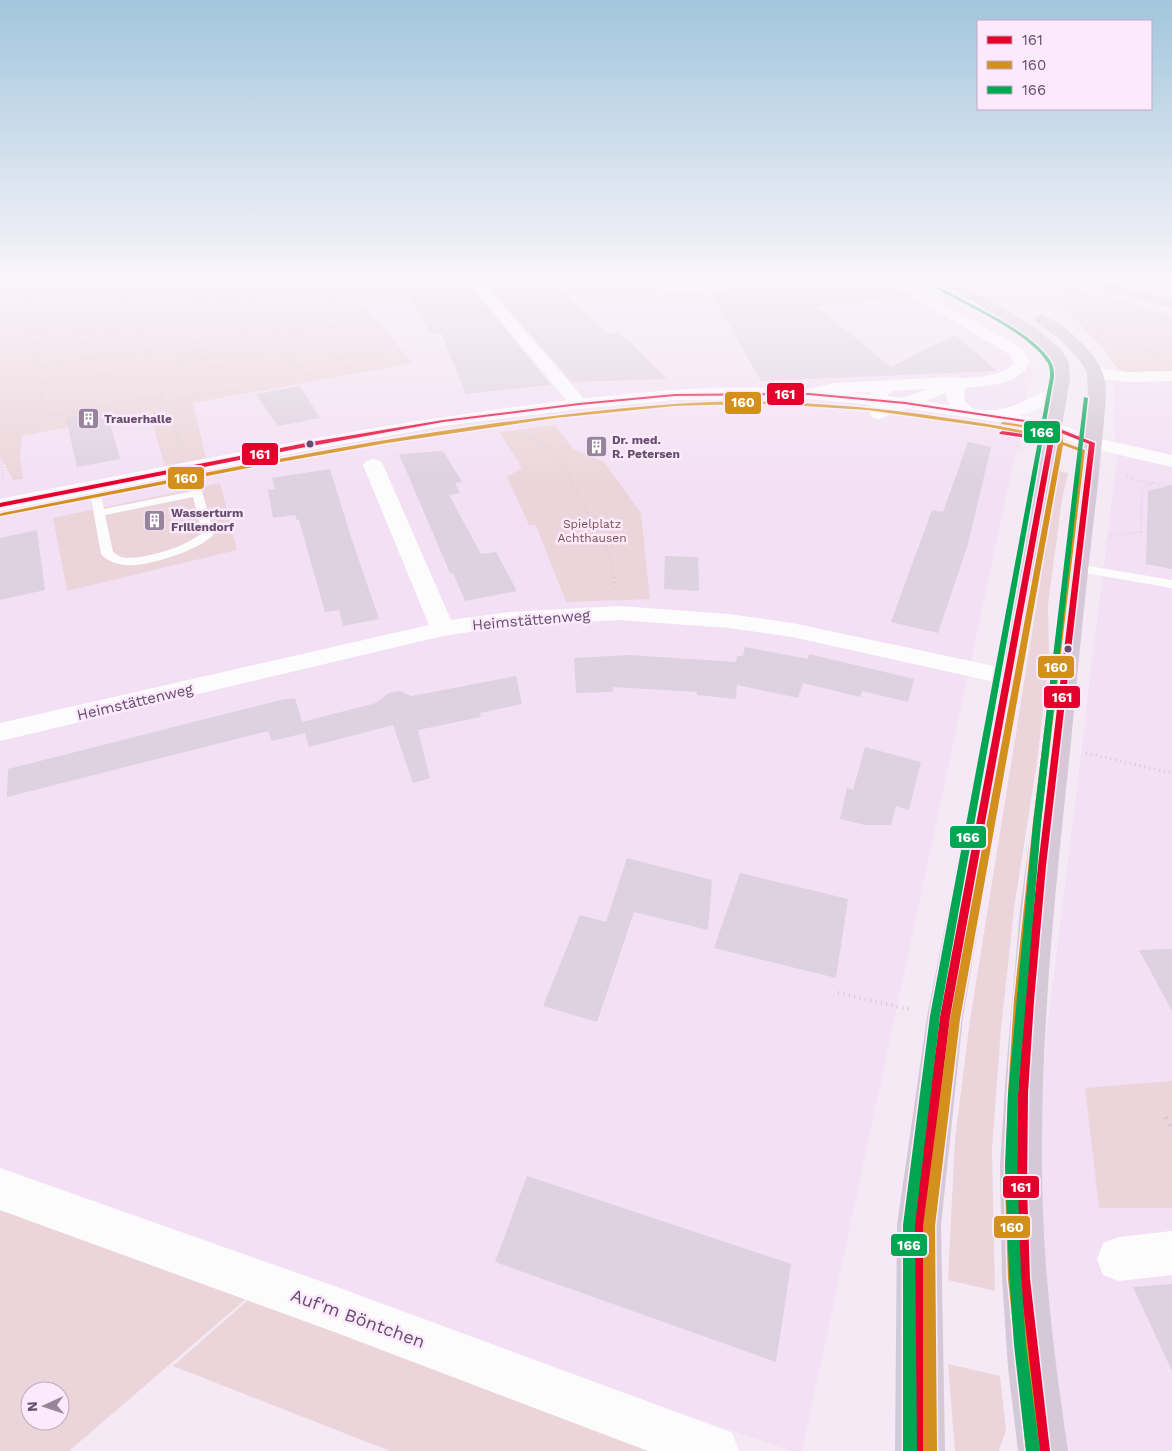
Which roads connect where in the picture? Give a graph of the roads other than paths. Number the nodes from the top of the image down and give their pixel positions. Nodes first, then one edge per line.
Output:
1 (530, 347) edge
2 (1008, 347) edge
3 (1051, 347) edge
4 (1077, 347) edge
5 (1095, 373) junction
6 (1172, 376) edge
7 (958, 384) junction
8 (1060, 391) junction
9 (882, 400) junction
10 (905, 403) junction
11 (579, 404) junction
12 (966, 412) junction
13 (993, 415) junction
14 (1052, 434) junction
15 (1092, 443) junction
16 (1172, 461) edge
17 (373, 465) dead end
18 (94, 486) junction
19 (0, 505) edge
20 (99, 513) junction
21 (1079, 554) junction
22 (1172, 584) edge
23 (443, 629) junction
24 (1008, 677) junction
25 (0, 732) edge
26 (0, 1189) edge
27 (1172, 1253) edge
28 (1119, 1259) dead end
29 (714, 1451) edge
30 (920, 1451) edge
31 (1043, 1451) edge

1 - 11 street
2 - 7 street
3 - 8 main road
4 - 5 main road
5 - 6 street
5 - 15 main road
7 - 9 street
7 - 10 street
7 - 12 street
8 - 13 street
8 - 14 main road
9 - 10 street
9 - 11 street
9 - 11 street
9 - 14 street
10 - 12 street
11 - 18 street
12 - 13 street
13 - 14 street
14 - 15 street
14 - 24 main road
15 - 16 street
15 - 21 main road
17 - 23 street
18 - 19 street
18 - 20 lane
20 - 20 lane
21 - 22 lane
21 - 31 main road
23 - 24 street, Heimstättenweg
23 - 25 street, Heimstättenweg
24 - 30 main road
26 - 29 street, Auf'm Böntchen
27 - 28 street

